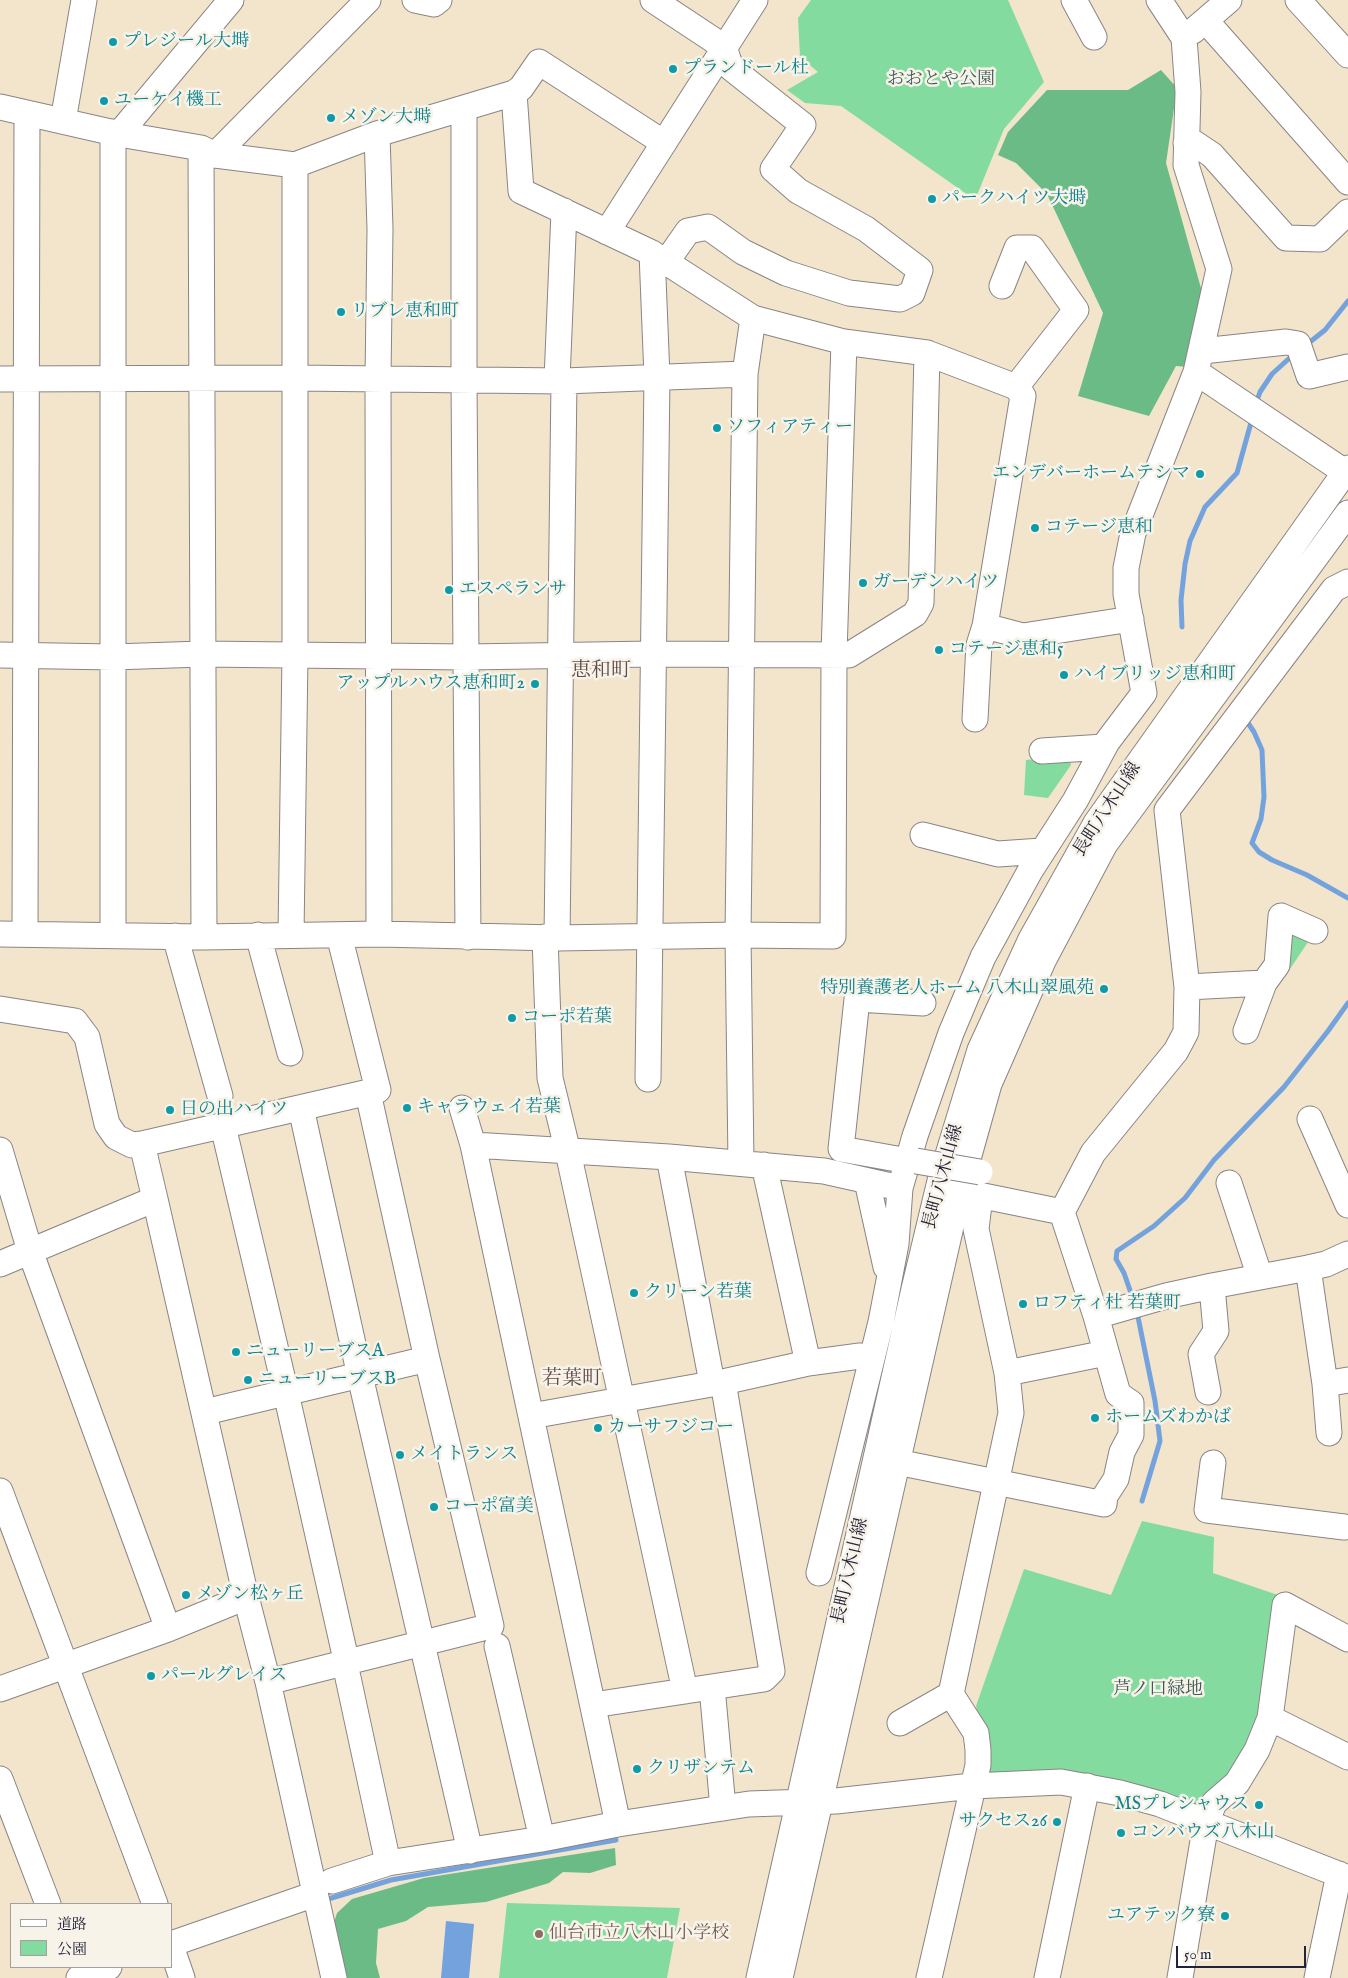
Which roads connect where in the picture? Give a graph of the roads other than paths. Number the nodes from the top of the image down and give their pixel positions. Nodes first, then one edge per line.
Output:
1 (84, 0) edge
2 (231, 0) edge
3 (368, 0) edge
4 (414, 0) edge
5 (439, 0) edge
6 (653, 0) edge
7 (755, 0) edge
8 (1074, 0) edge
9 (1160, 0) edge
10 (1229, 0) edge
11 (1298, 0) edge
12 (1206, 21) junction
13 (1094, 37) dead end
14 (1184, 38) junction
15 (724, 47) junction
16 (1348, 55) edge
17 (514, 93) junction
18 (0, 107) edge
19 (464, 108) junction
20 (27, 113) junction
21 (63, 121) junction
22 (116, 133) junction
23 (377, 134) junction
24 (1186, 142) junction
25 (664, 143) junction
26 (208, 151) junction
27 (295, 165) junction
28 (1348, 182) edge
29 (564, 211) junction
30 (1348, 212) edge
31 (607, 232) junction
32 (659, 257) junction
33 (1002, 286) dead end
34 (753, 318) junction
35 (844, 342) junction
36 (927, 353) junction
37 (1199, 361) junction
38 (1348, 368) edge
39 (745, 374) junction
40 (657, 377) junction
41 (203, 378) junction
42 (294, 378) junction
43 (378, 378) junction
44 (0, 379) edge
45 (25, 379) junction
46 (112, 379) junction
47 (464, 379) junction
48 (560, 380) junction
49 (1016, 387) junction
50 (1347, 471) edge
51 (1348, 513) edge
52 (1343, 588) edge
53 (1131, 620) junction
54 (985, 626) junction
55 (202, 654) junction
56 (653, 654) junction
57 (742, 654) junction
58 (834, 654) junction
59 (0, 655) edge
60 (25, 655) junction
61 (295, 655) junction
62 (561, 655) junction
63 (379, 656) junction
64 (113, 657) junction
65 (467, 657) junction
66 (975, 719) dead end
67 (1104, 747) junction
68 (1042, 751) dead end
69 (923, 835) dead end
70 (1042, 851) junction
71 (1315, 931) dead end
72 (0, 934) edge
73 (24, 934) junction
74 (258, 934) junction
75 (379, 934) junction
76 (113, 935) junction
77 (291, 935) junction
78 (339, 935) junction
79 (738, 935) junction
80 (175, 936) junction
81 (204, 937) junction
82 (468, 937) junction
83 (650, 937) junction
84 (551, 938) junction
85 (1264, 983) junction
86 (1188, 987) junction
87 (923, 1003) dead end
88 (0, 1009) edge
89 (1246, 1031) dead end
90 (290, 1053) dead end
91 (648, 1079) dead end
92 (368, 1093) junction
93 (220, 1096) dead end
94 (301, 1108) junction
95 (462, 1108) dead end
96 (1310, 1119) dead end
97 (222, 1126) junction
98 (142, 1144) junction
99 (473, 1145) junction
100 (0, 1150) edge
101 (568, 1152) junction
102 (669, 1157) junction
103 (911, 1160) junction
104 (752, 1164) junction
105 (867, 1181) junction
106 (1229, 1183) dead end
107 (973, 1186) junction
108 (900, 1188) junction
109 (155, 1199) junction
110 (1348, 1205) edge
111 (1062, 1212) junction
112 (30, 1251) junction
113 (1348, 1254) edge
114 (0, 1264) edge
115 (1308, 1268) junction
116 (1260, 1277) junction
117 (889, 1279) junction
118 (1212, 1286) junction
119 (1096, 1316) junction
120 (1106, 1353) junction
121 (872, 1357) junction
122 (427, 1360) junction
123 (808, 1363) junction
124 (1007, 1373) junction
125 (360, 1376) junction
126 (1337, 1382) edge
127 (718, 1383) junction
128 (1208, 1392) dead end
129 (286, 1393) junction
130 (622, 1399) junction
131 (205, 1412) junction
132 (531, 1416) junction
133 (1329, 1433) dead end
134 (897, 1462) junction
135 (1213, 1463) dead end
136 (995, 1483) junction
137 (0, 1491) edge
138 (1347, 1532) edge
139 (819, 1573) dead end
140 (246, 1597) junction
141 (168, 1629) junction
142 (1348, 1638) edge
143 (422, 1642) junction
144 (497, 1646) dead end
145 (347, 1664) junction
146 (65, 1666) junction
147 (268, 1682) junction
148 (712, 1687) junction
149 (0, 1689) edge
150 (686, 1691) junction
151 (950, 1694) junction
152 (593, 1704) junction
153 (1270, 1718) junction
154 (900, 1723) dead end
155 (1348, 1757) edge
156 (0, 1779) edge
157 (972, 1786) junction
158 (1088, 1786) junction
159 (809, 1802) junction
160 (723, 1808) junction
161 (1206, 1823) junction
162 (618, 1824) junction
163 (542, 1839) junction
164 (470, 1851) junction
165 (388, 1863) junction
166 (1344, 1876) edge
167 (324, 1888) junction
168 (48, 1903) edge
169 (155, 1903) edge
170 (172, 1945) edge
171 (172, 1948) edge
172 (106, 1968) edge
173 (1321, 1977) edge
174 (77, 1978) edge
175 (182, 1978) edge
176 (334, 1978) edge
177 (759, 1978) edge
178 (780, 1978) edge
179 (929, 1978) edge
180 (1047, 1978) edge
181 (1180, 1978) edge

1 - 21 street
2 - 22 street
3 - 26 street
4 - 5 street
6 - 15 street
7 - 15 street
8 - 13 street
9 - 14 street
10 - 12 street
11 - 16 street
12 - 14 street
12 - 28 street
14 - 24 street
15 - 25 street
15 - 32 street
17 - 19 street
17 - 25 street
17 - 29 street
18 - 20 street
19 - 23 street
19 - 47 street
20 - 21 street
20 - 45 street
21 - 22 street
22 - 26 street
22 - 46 street
23 - 27 street
23 - 43 street
24 - 30 street
24 - 37 street
25 - 31 street
26 - 27 street
26 - 41 street
27 - 42 street
29 - 31 street
29 - 48 street
31 - 32 street
32 - 34 street
32 - 40 street
33 - 49 street
34 - 35 street
34 - 39 street
35 - 36 street
35 - 58 street
36 - 49 street
36 - 58 street
37 - 38 street
37 - 50 street
37 - 53 street
39 - 40 street
39 - 57 street
40 - 48 street
40 - 56 street
41 - 42 street
41 - 46 street
41 - 55 street
42 - 43 street
42 - 61 street
43 - 47 street
43 - 63 street
44 - 45 street
45 - 46 street
45 - 60 street
46 - 64 street
47 - 48 street
47 - 65 street
48 - 62 street
49 - 54 street
50 - 159 street, 長町八木山線
51 - 107 street
52 - 86 street
53 - 54 street
53 - 67 street
54 - 66 street
55 - 61 street
55 - 64 street
55 - 81 street
56 - 57 street
56 - 62 street
56 - 83 street
57 - 58 street
57 - 79 street
58 - 79 street
59 - 60 street
60 - 64 street
60 - 73 street
61 - 63 street
61 - 77 street
62 - 65 street
62 - 84 street
63 - 65 street
63 - 75 street
64 - 76 street
65 - 82 street
67 - 68 street
67 - 70 street
69 - 70 street
70 - 103 street
71 - 85 street
72 - 73 street
73 - 76 street
74 - 77 street
74 - 81 street
74 - 90 street
75 - 78 street
75 - 82 street
76 - 80 street
77 - 78 street
78 - 92 street
79 - 83 street
79 - 104 street
80 - 81 street
80 - 93 street
82 - 84 street
83 - 84 street
83 - 91 street
84 - 101 street
85 - 86 street
85 - 89 street
86 - 111 street
87 - 103 street
88 - 98 street
92 - 94 street
92 - 122 street
94 - 97 street
94 - 125 street
95 - 99 street
96 - 110 street
97 - 98 street
97 - 129 street
98 - 109 street
99 - 101 street
99 - 132 street
100 - 112 street
101 - 102 street
101 - 130 street
102 - 104 street
102 - 127 street
103 - 107 street, bridge
103 - 108 street
104 - 105 street
104 - 123 street
105 - 108 street
105 - 117 street
106 - 116 street
107 - 111 street
107 - 124 street
107 - 134 street
108 - 117 street
109 - 112 street
109 - 131 street
111 - 119 street
112 - 114 street
112 - 141 street
113 - 115 street
115 - 116 street
115 - 126 street
116 - 118 street
117 - 121 street
118 - 119 street
118 - 128 street
119 - 120 street
120 - 124 street
120 - 136 street
121 - 123 street
121 - 139 street
122 - 125 street
122 - 143 street
123 - 127 street
124 - 136 street
125 - 129 street
125 - 143 street
126 - 133 street
127 - 130 street
127 - 148 street
129 - 131 street
129 - 145 street
130 - 132 street
130 - 150 street
131 - 140 street
132 - 152 street
134 - 136 street
134 - 159 street
135 - 138 street
136 - 151 street
137 - 146 street
140 - 141 street
140 - 147 street
141 - 146 street
142 - 153 street
143 - 145 street
143 - 164 street
144 - 163 street
145 - 147 street
145 - 165 street
146 - 149 street
146 - 169 street
147 - 167 street
148 - 150 street
148 - 160 street
150 - 152 street
151 - 154 street
151 - 157 street
152 - 162 street
153 - 155 street
153 - 161 street
156 - 168 street
157 - 158 street
157 - 159 street
157 - 179 street
158 - 161 street
158 - 180 street
159 - 160 street
159 - 177 street, 長町八木山線
159 - 178 street
160 - 162 street
161 - 166 street
161 - 181 street
162 - 163 street
163 - 164 street
164 - 165 street
165 - 167 street
166 - 173 street
167 - 170 street
167 - 176 street
171 - 175 street
172 - 174 street

